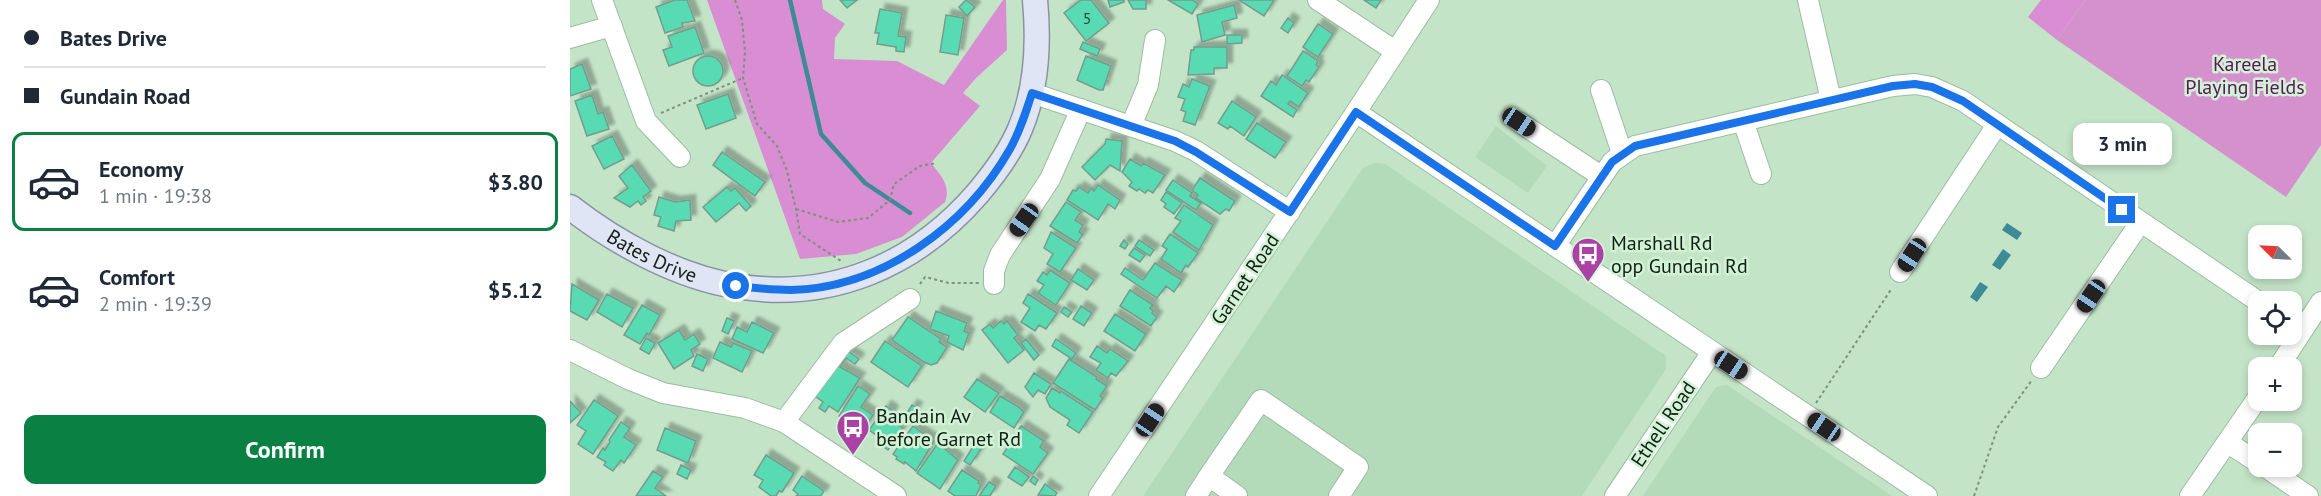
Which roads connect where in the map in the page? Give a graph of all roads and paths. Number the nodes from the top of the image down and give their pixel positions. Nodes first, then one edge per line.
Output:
1 (602, 0) edge
2 (735, 0) edge
3 (1035, 0) edge
4 (1318, 0) edge
5 (1428, 0) edge
6 (1808, 0) edge
7 (612, 26) junction
8 (570, 38) edge
9 (1155, 40) dead end
10 (1395, 51) junction
11 (743, 78) junction
12 (1601, 90) dead end
13 (1032, 93) junction
14 (1831, 100) junction
15 (1081, 109) junction
16 (666, 111) dead end
17 (1356, 112) junction
18 (1743, 121) junction
19 (1519, 122) dead end
20 (1997, 125) junction
21 (1131, 126) junction
22 (1622, 153) junction
23 (680, 157) dead end
24 (938, 163) dead end
25 (1761, 174) dead end
26 (1601, 176) junction
27 (570, 207) edge
28 (796, 209) junction
29 (1290, 212) junction
30 (570, 218) edge
31 (2140, 223) junction
32 (595, 226) junction
33 (1555, 246) junction
34 (1900, 272) joint
35 (863, 275) junction
36 (994, 284) joint
37 (2248, 295) edge
38 (910, 299) joint
39 (2321, 302) edge
40 (2302, 322) edge
41 (570, 350) edge
42 (1712, 352) junction
43 (2041, 368) joint
44 (2249, 411) edge
45 (1807, 415) junction
46 (784, 422) junction
47 (2228, 443) junction
48 (2248, 456) edge
49 (1209, 476) junction
50 (2280, 477) edge
51 (896, 496) edge
52 (1099, 496) edge
53 (1196, 496) edge
54 (1238, 496) edge
55 (1339, 496) edge
56 (1615, 496) edge
57 (1928, 496) edge
58 (1974, 496) edge
59 (2190, 496) edge
60 (2308, 496) edge

1 - 7 street
2 - 11 path
3 - 13 main road, Bates Drive
4 - 10 street
5 - 10 street, Garnet Road
6 - 14 street
7 - 8 street
7 - 23 street
9 - 21 street
10 - 17 street, Garnet Road
11 - 16 path
11 - 28 path
12 - 22 street
13 - 15 street
13 - 35 main road, Bates Drive
14 - 18 street
14 - 20 street
15 - 21 street
15 - 36 street
17 - 29 street, Garnet Road
17 - 33 street
18 - 22 street
18 - 25 street
19 - 26 street
20 - 31 street
20 - 34 street
21 - 29 street
22 - 26 street
24 - 28 path
26 - 33 street
27 - 32 main road, Bates Drive
28 - 35 path
29 - 52 street, Garnet Road
30 - 32 main road, Bates Drive
31 - 37 street
31 - 43 street
32 - 35 main road, Bates Drive
33 - 42 street
34 - 45 path
36 - 38 path
38 - 46 street
39 - 40 street
41 - 46 street
42 - 45 street
42 - 56 street, Ethell Road
43 - 58 path
44 - 47 street
45 - 57 street
46 - 51 street
47 - 48 street
47 - 59 street
49 - 53 street
49 - 54 street
49 - 55 street
50 - 60 street

